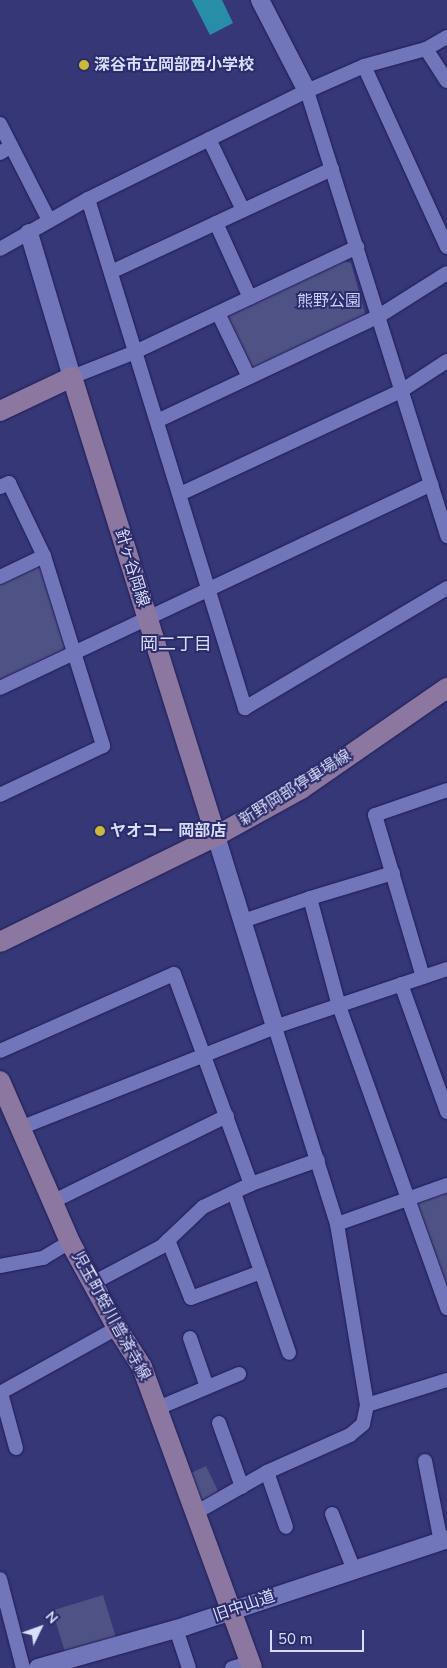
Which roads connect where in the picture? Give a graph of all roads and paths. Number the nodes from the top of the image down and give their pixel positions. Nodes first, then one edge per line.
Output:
1 (260, 0) edge
2 (447, 37) edge
3 (426, 49) junction
4 (364, 66) junction
5 (447, 82) edge
6 (307, 91) junction
7 (0, 124) edge
8 (209, 139) junction
9 (6, 150) edge
10 (332, 169) junction
11 (88, 199) junction
12 (243, 210) junction
13 (49, 220) junction
14 (216, 223) junction
15 (29, 233) junction
16 (357, 247) junction
17 (447, 247) edge
18 (0, 249) edge
19 (111, 272) junction
20 (447, 273) edge
21 (250, 298) junction
22 (218, 313) junction
23 (378, 316) junction
24 (136, 352) junction
25 (446, 364) edge
26 (72, 376) junction
27 (249, 377) junction
28 (401, 391) junction
29 (0, 411) edge
30 (157, 421) junction
31 (430, 484) junction
32 (0, 487) edge
33 (180, 494) junction
34 (447, 536) edge
35 (44, 556) junction
36 (0, 577) edge
37 (447, 588) edge
38 (209, 590) junction
39 (148, 619) junction
40 (75, 653) junction
41 (0, 688) edge
42 (447, 688) edge
43 (447, 790) edge
44 (0, 795) edge
45 (216, 836) junction
46 (392, 873) junction
47 (310, 898) junction
48 (242, 921) junction
49 (0, 942) edge
50 (447, 969) edge
51 (423, 976) junction
52 (401, 984) junction
53 (339, 1006) junction
54 (275, 1027) junction
55 (0, 1051) edge
56 (205, 1053) junction
57 (0, 1081) edge
58 (447, 1112) edge
59 (227, 1116) junction
60 (20, 1128) junction
61 (318, 1160) junction
62 (251, 1184) junction
63 (447, 1185) edge
64 (234, 1193) junction
65 (408, 1199) junction
66 (52, 1202) junction
67 (337, 1224) junction
68 (168, 1240) junction
69 (70, 1242) junction
70 (0, 1266) edge
71 (261, 1272) junction
72 (91, 1284) junction
73 (446, 1304) edge
74 (117, 1328) junction
75 (190, 1338) dead end
76 (289, 1353) dead end
77 (239, 1374) dead end
78 (447, 1380) edge
79 (207, 1387) junction
80 (0, 1393) edge
81 (367, 1405) junction
82 (158, 1408) junction
83 (219, 1423) dead end
84 (16, 1448) dead end
85 (425, 1461) dead end
86 (267, 1472) junction
87 (242, 1487) junction
88 (197, 1512) junction
89 (332, 1514) dead end
90 (286, 1527) dead end
91 (444, 1540) edge
92 (354, 1570) junction
93 (0, 1579) edge
94 (233, 1609) junction
95 (176, 1629) junction
96 (66, 1664) edge
97 (244, 1666) edge
98 (23, 1668) edge
99 (38, 1668) edge
100 (189, 1668) edge

1 - 6 street
2 - 3 street
3 - 4 street
3 - 5 street
4 - 6 street
4 - 17 street
6 - 8 street
6 - 10 street
7 - 9 street
8 - 11 street
8 - 12 street
9 - 13 street
10 - 12 street
10 - 16 street
11 - 13 street
11 - 19 street
12 - 14 street
13 - 15 street
14 - 19 street
14 - 21 street
15 - 18 street
15 - 26 street
16 - 21 street
16 - 23 street
19 - 24 street
20 - 23 street
21 - 22 street
22 - 24 street
22 - 27 street
23 - 27 street
23 - 28 street
24 - 26 street
24 - 30 street
25 - 28 street
26 - 29 main road
26 - 39 main road, 針ヶ谷岡線
27 - 30 street
28 - 31 street
28 - 33 street
30 - 33 street
31 - 34 street
31 - 38 street
32 - 35 street
33 - 38 street
35 - 36 street
35 - 40 street
37 - 38 street
38 - 39 street
39 - 40 street
39 - 45 main road, 針ヶ谷岡線
40 - 41 street
40 - 44 street
42 - 45 main road, 新野岡部停車場線
43 - 46 street
45 - 48 street
45 - 49 main road, 新野岡部停車場線
46 - 47 street
46 - 51 street
47 - 48 street
47 - 53 street
48 - 54 street
50 - 51 street
51 - 52 street
52 - 53 street
52 - 58 street
53 - 54 street
53 - 65 street
54 - 56 street
54 - 61 street
55 - 56 street
56 - 59 street
56 - 60 street
57 - 60 main road, 児玉町蛭川普済寺線
59 - 62 street
59 - 66 street
60 - 66 main road, 児玉町蛭川普済寺線
61 - 62 street
61 - 67 street
62 - 64 street
63 - 65 street
64 - 68 street
64 - 71 street
65 - 67 street
65 - 73 street
66 - 69 main road, 児玉町蛭川普済寺線
67 - 81 street
68 - 71 street
68 - 72 street
69 - 70 street
69 - 72 main road, 児玉町蛭川普済寺線
71 - 76 street
72 - 74 main road, 児玉町蛭川普済寺線
74 - 80 street
74 - 82 main road, 児玉町蛭川普済寺線
75 - 79 street
77 - 79 street
78 - 81 street
79 - 82 street
80 - 84 street
81 - 86 street
82 - 88 main road, 児玉町蛭川普済寺線
83 - 87 street
85 - 91 street
86 - 87 street
86 - 90 street
87 - 88 street
88 - 94 main road, 児玉町蛭川普済寺線
89 - 92 street
91 - 92 street, 旧中山道
92 - 94 street, 旧中山道
93 - 98 street
94 - 95 street, 旧中山道
94 - 97 main road, 児玉町蛭川普済寺線
95 - 96 street, 旧中山道
95 - 100 street
96 - 99 street, 旧中山道

